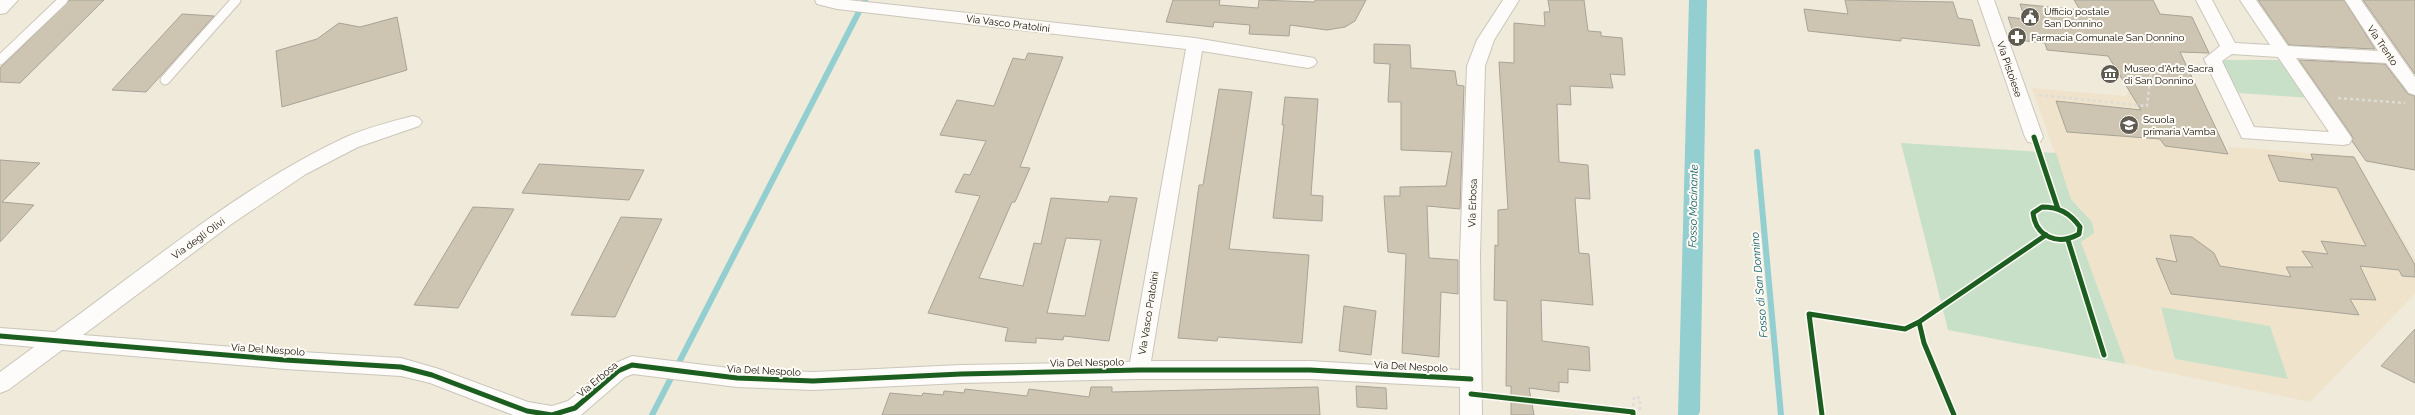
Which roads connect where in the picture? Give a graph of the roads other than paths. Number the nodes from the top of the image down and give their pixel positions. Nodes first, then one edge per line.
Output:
1 (10, 0) edge
2 (63, 0) edge
3 (236, 0) edge
4 (823, 0) edge
5 (1510, 0) edge
6 (1986, 0) edge
7 (2204, 0) edge
8 (2248, 0) edge
9 (2353, 0) edge
10 (0, 9) edge
11 (1195, 44) junction
12 (2230, 48) junction
13 (2283, 51) junction
14 (2391, 58) junction
15 (0, 60) edge
16 (1308, 62) dead end
17 (165, 80) dead end
18 (2411, 96) edge
19 (413, 122) dead end
20 (2034, 137) dead end
21 (0, 336) edge
22 (60, 341) junction
23 (1139, 370) junction
24 (703, 374) joint
25 (1471, 378) junction
26 (0, 384) edge
27 (527, 412) joint
28 (1471, 415) edge

1 - 10 street
2 - 15 lane
3 - 17 lane
4 - 11 street, Via Vasco Pratolini
5 - 25 street, Via Erbosa
6 - 20 street, Via Pistoiese
7 - 12 street
8 - 13 street
9 - 14 street, Via Trento
11 - 16 street, Via Vasco Pratolini
11 - 23 street, Via Vasco Pratolini
12 - 13 street
12 - 13 street
13 - 14 street
14 - 18 street, Via Trento
19 - 22 street, Via degli Olivi
21 - 22 street, Via Del Nespolo
22 - 26 street, Via degli Olivi
22 - 27 street, Via Del Nespolo
23 - 24 street, Via Del Nespolo
23 - 25 street, Via Del Nespolo
24 - 27 street, Via Erbosa
25 - 28 street, Via Erbosa

